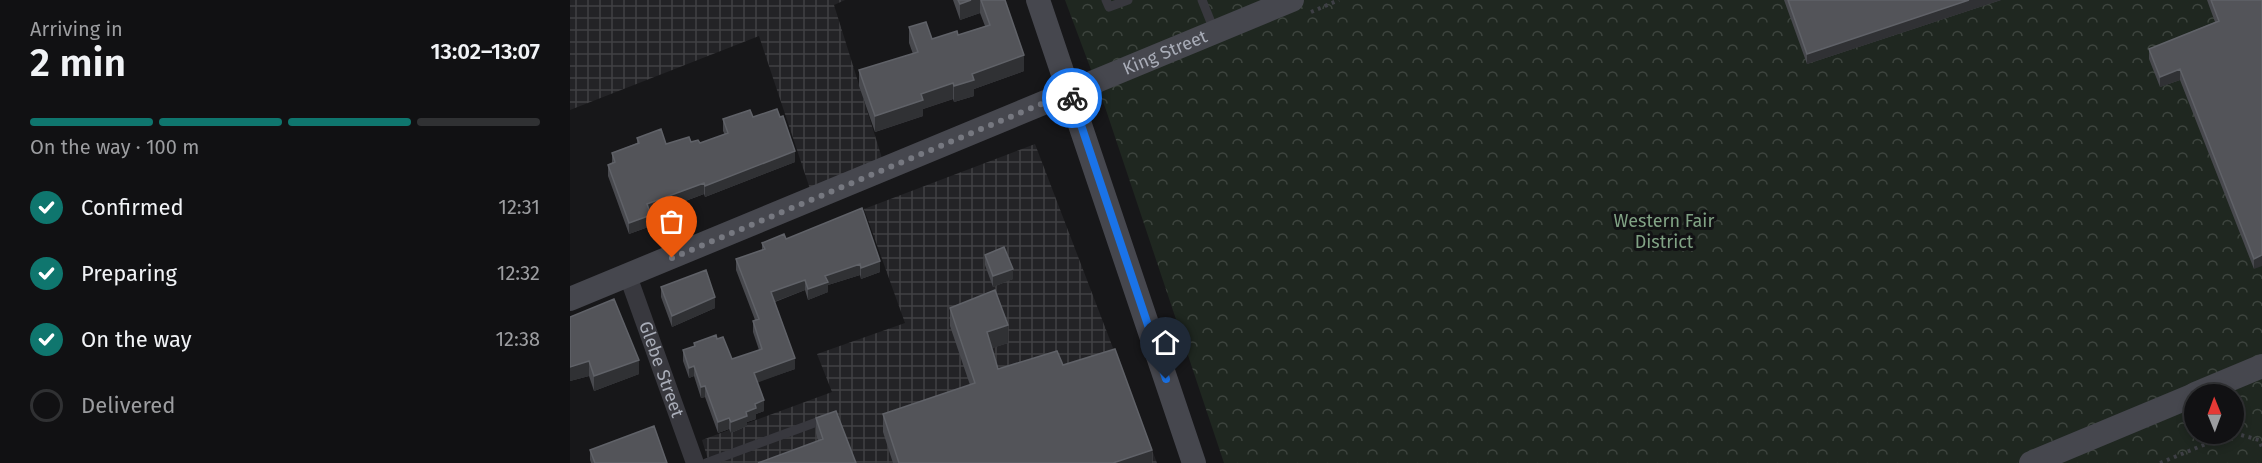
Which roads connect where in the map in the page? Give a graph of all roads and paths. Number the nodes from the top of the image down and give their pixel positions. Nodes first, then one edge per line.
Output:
1 (1038, 0) edge
2 (1106, 0) edge
3 (1128, 0) edge
4 (1202, 0) edge
5 (1339, 0) edge
6 (1299, 7) edge
7 (1215, 33) junction
8 (1070, 92) junction
9 (628, 276) junction
10 (570, 299) edge
11 (2262, 366) edge
12 (2220, 384) edge
13 (2184, 400) edge
14 (825, 419) edge
15 (2244, 436) edge
16 (2206, 444) edge
17 (2262, 447) edge
18 (733, 453) junction
19 (695, 463) edge
20 (706, 463) edge
21 (737, 463) edge
22 (1194, 463) edge
23 (2031, 463) edge
24 (2160, 463) edge

1 - 8 street
2 - 3 lane
4 - 7 lane
5 - 6 path
6 - 7 street, King Street
7 - 8 street, King Street
8 - 9 street, King Street
8 - 22 street
9 - 10 street, King Street
9 - 19 street, Glebe Street
11 - 12 street
13 - 23 street
14 - 18 lane
15 - 17 path
16 - 24 path
18 - 20 lane
18 - 21 lane

